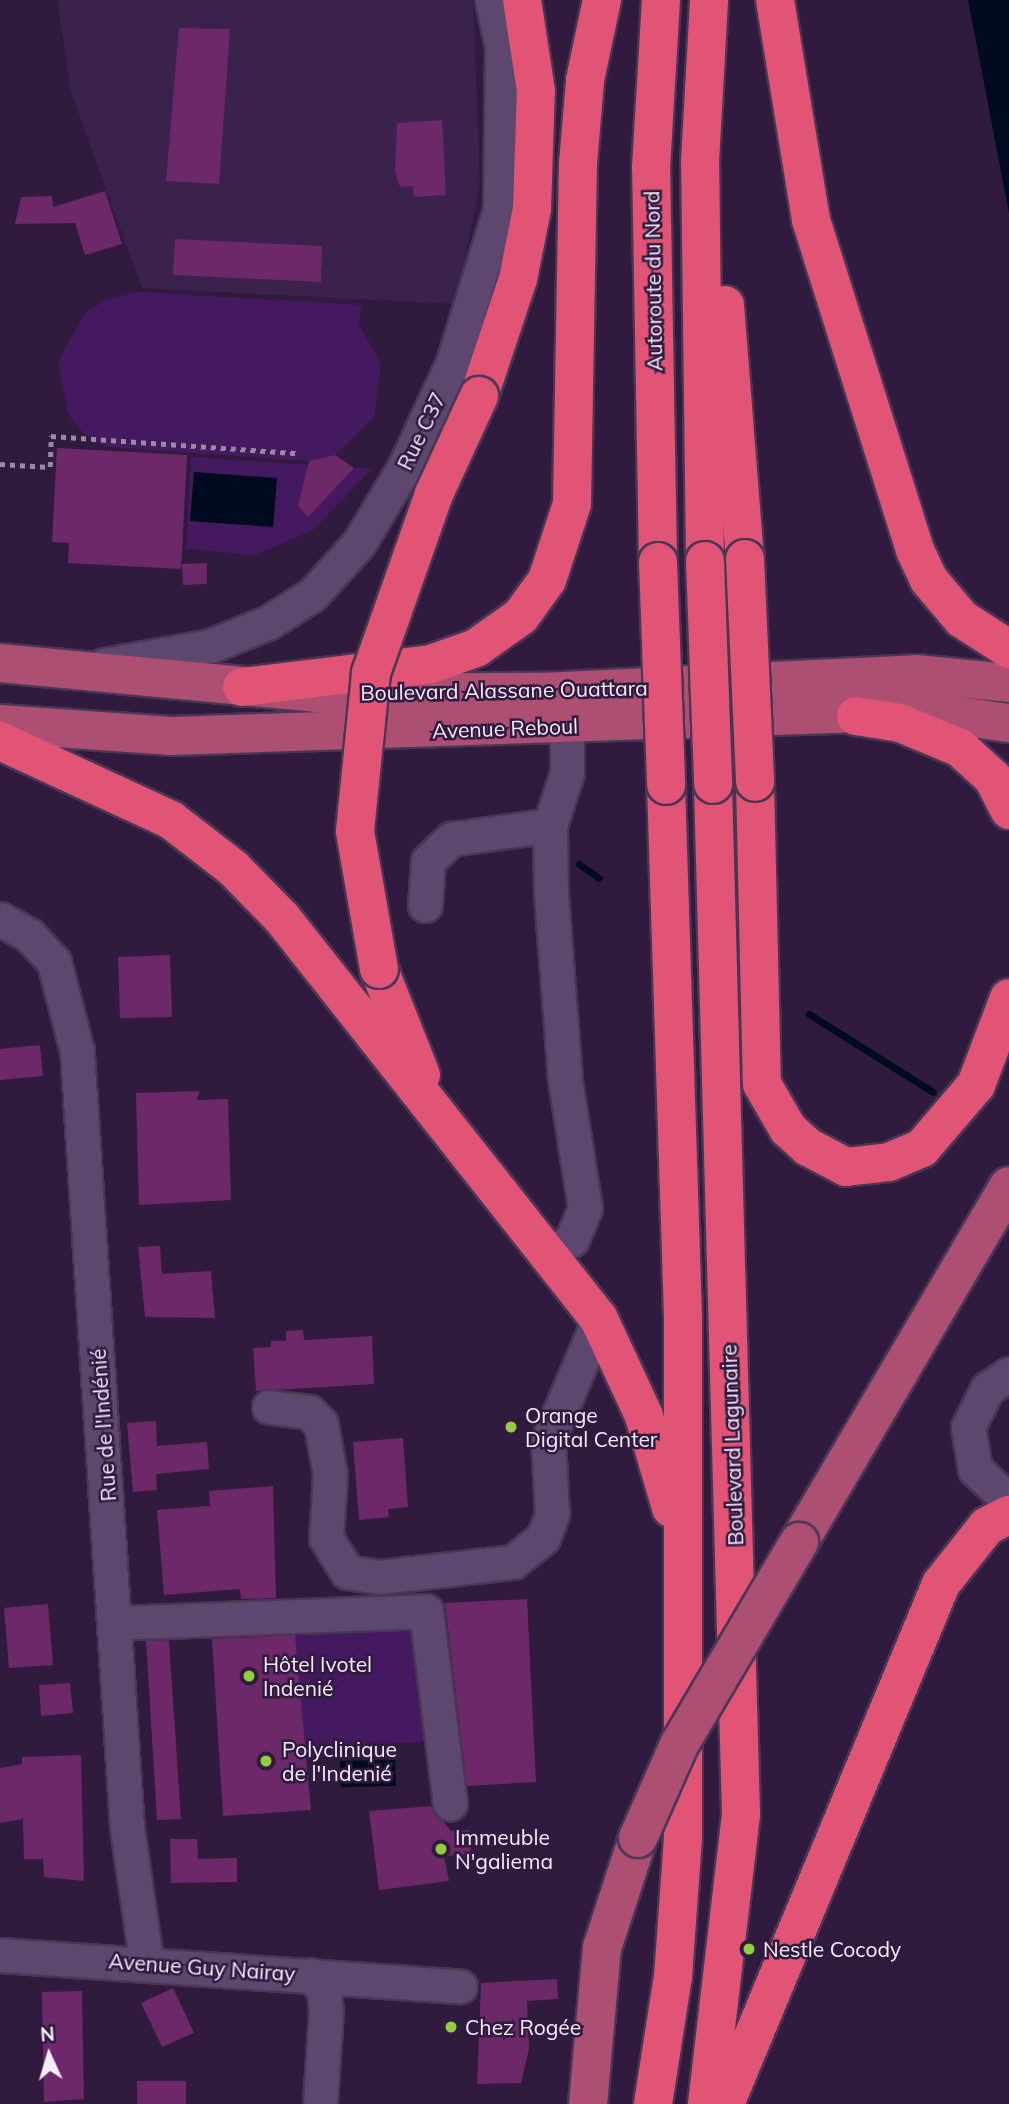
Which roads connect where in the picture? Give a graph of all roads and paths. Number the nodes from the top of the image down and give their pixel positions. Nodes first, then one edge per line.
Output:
1 (492, 0) edge
2 (522, 0) edge
3 (602, 0) edge
4 (661, 0) edge
5 (709, 0) edge
6 (775, 0) edge
7 (700, 162) junction
8 (297, 453) dead end
9 (0, 464) edge
10 (1009, 649) edge
11 (0, 663) edge
12 (77, 670) junction
13 (1009, 683) edge
14 (242, 687) junction
15 (856, 716) junction
16 (0, 723) edge
17 (1009, 723) edge
18 (567, 726) junction
19 (0, 741) edge
20 (1009, 810) edge
21 (550, 825) junction
22 (425, 905) dead end
23 (0, 919) edge
24 (1009, 998) edge
25 (466, 1157) junction
26 (1009, 1186) edge
27 (552, 1254) junction
28 (600, 1319) junction
29 (1009, 1374) edge
30 (269, 1407) dead end
31 (1009, 1501) edge
32 (1009, 1515) edge
33 (681, 1540) junction
34 (116, 1623) junction
35 (450, 1804) dead end
36 (0, 1955) edge
37 (146, 1960) junction
38 (311, 1975) junction
39 (460, 1986) dead end
40 (320, 2104) edge
41 (588, 2104) edge
42 (653, 2104) edge
43 (707, 2104) edge
44 (725, 2104) edge

1 - 12 street, Rue C37
2 - 25 highway, bridge
3 - 14 highway
4 - 33 highway, Autoroute du Nord, bridge
5 - 7 highway
6 - 10 highway
7 - 24 highway, bridge
7 - 43 highway, Boulevard Lagunaire, bridge
8 - 9 path
11 - 12 main road, Boulevard Alassane Ouattara
12 - 14 main road, Boulevard Alassane Ouattara
13 - 14 main road, Boulevard Alassane Ouattara
15 - 17 main road, Avenue Reboul
15 - 18 main road, Avenue Reboul
15 - 20 highway
16 - 18 main road, Avenue Reboul
18 - 21 street
19 - 25 highway
21 - 22 street
21 - 27 street
23 - 34 street, Rue de l'Indénié
25 - 27 highway
26 - 41 main road, bridge
27 - 28 highway
28 - 30 street
28 - 33 highway
29 - 31 street
32 - 44 highway
33 - 42 highway
34 - 35 street
34 - 37 street, Rue de l'Indénié
36 - 37 street, Avenue Guy Nairay
37 - 38 street, Avenue Guy Nairay
38 - 39 street
38 - 40 street, Avenue Guy Nairay

